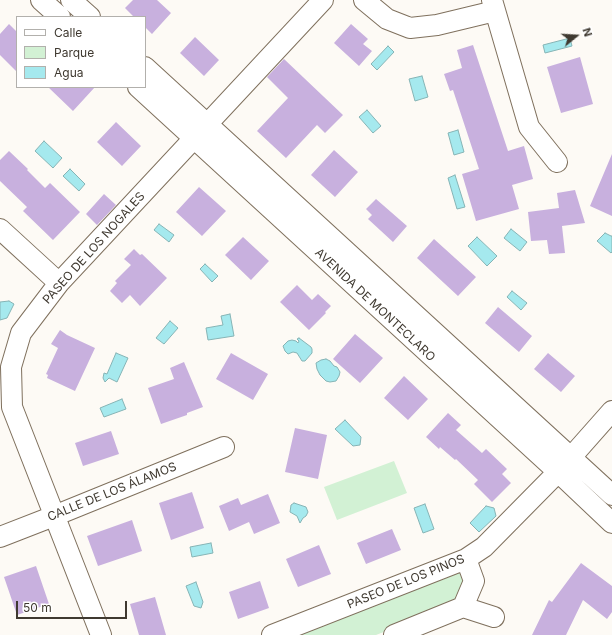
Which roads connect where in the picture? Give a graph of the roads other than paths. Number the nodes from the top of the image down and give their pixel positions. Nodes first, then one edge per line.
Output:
1 (41, 0) edge
2 (71, 0) edge
3 (323, 0) edge
4 (364, 0) edge
5 (493, 5) edge
6 (59, 16) edge
7 (89, 16) edge
8 (146, 68) edge
9 (139, 88) edge
10 (201, 131) junction
11 (558, 162) dead end
12 (0, 229) edge
13 (59, 283) junction
14 (612, 411) edge
15 (224, 447) dead end
16 (564, 465) junction
17 (612, 495) edge
18 (54, 516) junction
19 (612, 523) edge
20 (0, 537) edge
21 (466, 559) junction
22 (463, 607) junction
23 (494, 617) dead end
24 (101, 635) edge
25 (272, 635) edge
26 (394, 635) edge

1 - 6 street
2 - 7 street
3 - 10 street, PASEO DE LOS NOGALES
4 - 5 street
5 - 11 street
8 - 10 street, AVENIDA DE MONTECLARO
9 - 10 street, AVENIDA DE MONTECLARO
10 - 13 street, PASEO DE LOS NOGALES
10 - 16 street, AVENIDA DE MONTECLARO
12 - 13 street
13 - 18 street, PASEO DE LOS NOGALES
14 - 16 street, PASEO DE LOS PINOS
15 - 18 street, CALLE DE LOS ÁLAMOS
16 - 17 street, AVENIDA DE MONTECLARO
16 - 19 street, AVENIDA DE MONTECLARO
16 - 21 street, PASEO DE LOS PINOS
18 - 20 street, CALLE DE LOS ÁLAMOS
18 - 24 street, PASEO DE LOS NOGALES
21 - 22 street
21 - 25 street, PASEO DE LOS PINOS
22 - 23 street
22 - 26 street

